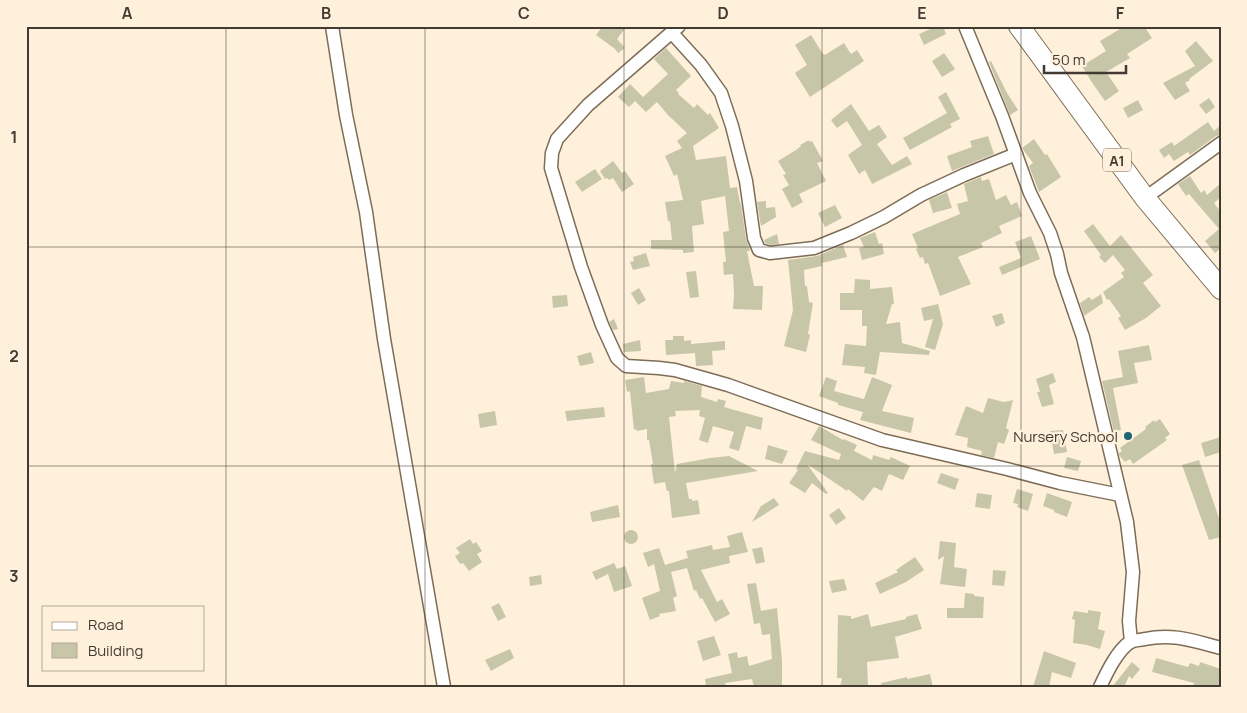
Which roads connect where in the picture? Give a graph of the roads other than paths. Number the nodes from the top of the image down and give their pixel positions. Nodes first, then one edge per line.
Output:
1 (332, 26) edge
2 (966, 26) edge
3 (1019, 26) edge
4 (676, 30) edge
5 (1221, 143) edge
6 (1016, 154) junction
7 (1145, 198) junction
8 (1221, 289) edge
9 (1120, 495) junction
10 (1131, 642) junction
11 (1221, 648) edge
12 (444, 687) edge
13 (1100, 687) edge

1 - 12 street
2 - 6 street
3 - 7 highway, A1
4 - 6 street
4 - 9 street
5 - 7 street
6 - 9 street
7 - 8 highway, A1
9 - 10 street
10 - 11 street
10 - 13 street

